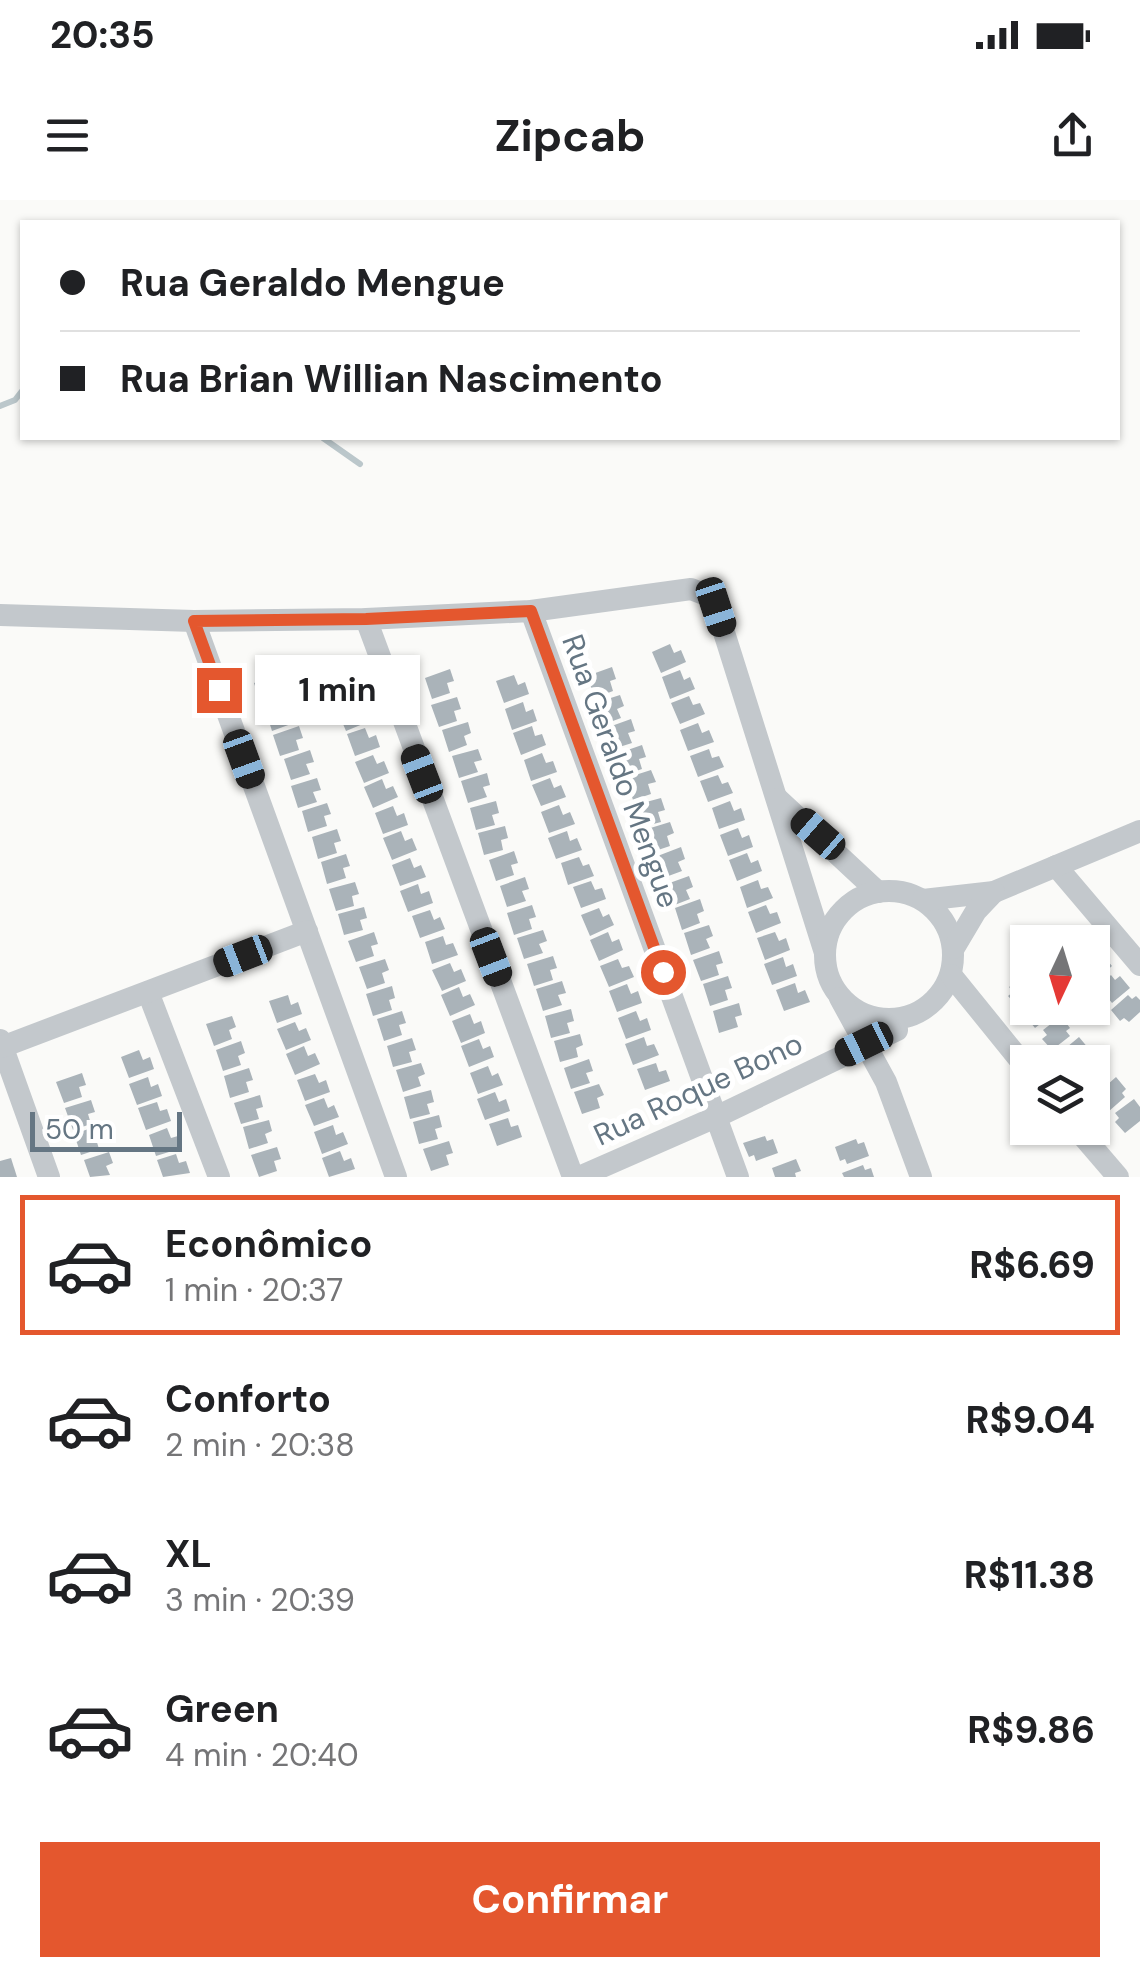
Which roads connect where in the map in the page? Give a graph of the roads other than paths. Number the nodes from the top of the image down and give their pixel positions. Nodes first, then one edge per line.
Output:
1 (531, 611) junction
2 (0, 615) edge
3 (366, 619) junction
4 (194, 621) junction
5 (776, 797) junction
6 (1140, 831) edge
7 (1056, 866) junction
8 (878, 892) junction
9 (994, 892) junction
10 (923, 900) junction
11 (306, 932) junction
12 (954, 948) junction
13 (825, 953) junction
14 (1140, 965) edge
15 (951, 975) junction
16 (148, 992) junction
17 (838, 993) junction
18 (926, 1008) junction
19 (981, 1015) junction
20 (899, 1024) junction
21 (1, 1044) edge
22 (864, 1044) junction
23 (1010, 1049) edge
24 (886, 1082) junction
25 (716, 1117) junction
26 (1091, 1145) edge
27 (49, 1177) edge
28 (218, 1177) edge
29 (396, 1177) edge
30 (576, 1177) edge
31 (738, 1177) edge
32 (921, 1177) edge
33 (1118, 1177) edge

1 - 3 street
1 - 5 street
1 - 25 street, Rua Geraldo Mengue
2 - 4 street
3 - 4 street
3 - 30 street
4 - 11 street
5 - 8 street
5 - 13 street
6 - 7 street
7 - 9 street
7 - 14 street
8 - 10 street
8 - 13 street
9 - 10 street
9 - 12 street
10 - 12 street
11 - 16 street
11 - 29 street
12 - 15 street
13 - 17 street
15 - 18 street
15 - 19 street
16 - 21 street
16 - 28 street
17 - 20 street
17 - 22 street
18 - 19 street
18 - 20 street
19 - 23 street
20 - 22 street, Rua Roque Bono
20 - 24 street
21 - 27 street
22 - 24 street
22 - 25 street, Rua Roque Bono
24 - 32 street
25 - 30 street, Rua Roque Bono
25 - 31 street, Rua Geraldo Mengue
26 - 33 street

